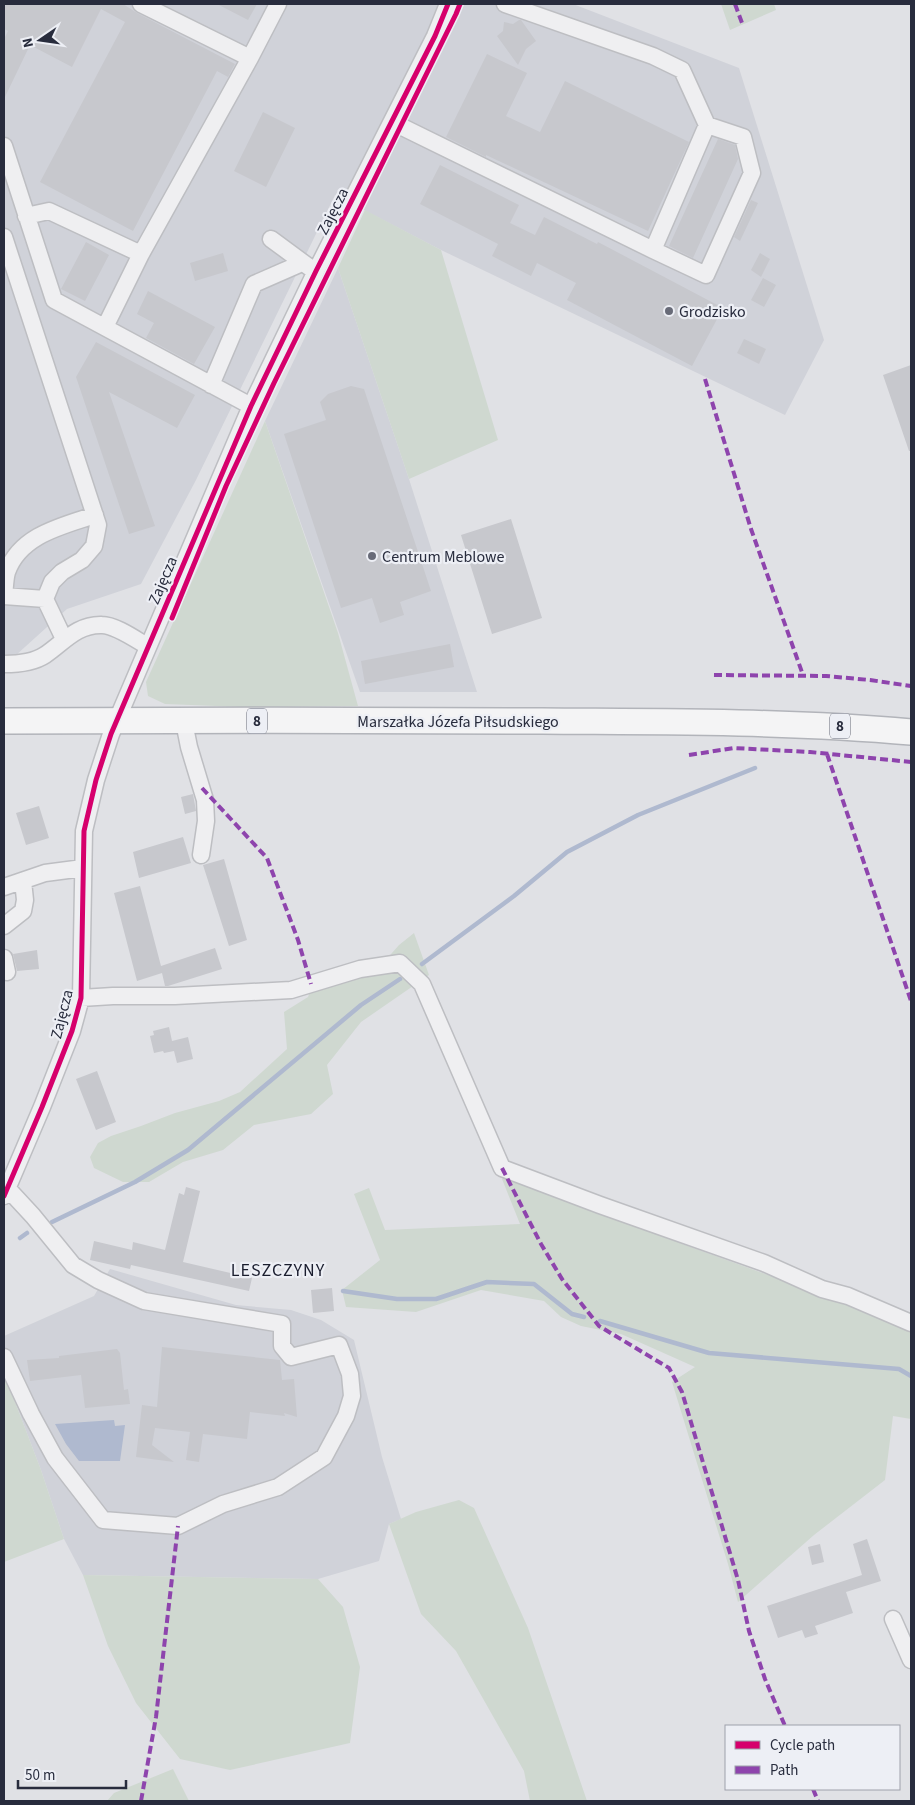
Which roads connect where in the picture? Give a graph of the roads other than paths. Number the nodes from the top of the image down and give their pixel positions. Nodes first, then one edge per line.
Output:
1 (141, 4) edge
2 (278, 4) edge
3 (448, 4) edge
4 (505, 4) edge
5 (250, 58) junction
6 (392, 122) junction
7 (707, 124) junction
8 (4, 146) edge
9 (26, 216) junction
10 (4, 237) edge
11 (271, 239) dead end
12 (653, 250) junction
13 (141, 254) junction
14 (309, 267) junction
15 (105, 327) junction
16 (211, 385) junction
17 (251, 406) junction
18 (95, 515) junction
19 (45, 600) junction
20 (64, 639) junction
21 (147, 646) junction
22 (4, 664) edge
23 (4, 721) edge
24 (117, 721) junction
25 (184, 722) junction
26 (911, 732) edge
27 (201, 855) dead end
28 (83, 868) junction
29 (23, 881) junction
30 (4, 887) edge
31 (4, 926) edge
32 (81, 998) junction
33 (6, 1193) edge
34 (911, 1323) edge
35 (4, 1357) edge
36 (893, 1619) dead end
37 (911, 1660) edge

1 - 5 street
2 - 5 street
3 - 6 street, Zajęcza
4 - 7 street
5 - 13 street
6 - 12 street
6 - 14 street, Zajęcza
7 - 12 street
7 - 12 street
8 - 9 street
9 - 13 street
9 - 15 street
10 - 18 street
11 - 14 street
13 - 15 street
14 - 16 street
14 - 17 street, Zajęcza
15 - 16 street
16 - 17 street
17 - 21 street, Zajęcza
18 - 19 street
18 - 19 street
19 - 20 street
20 - 21 street
20 - 22 street
21 - 24 street, Zajęcza
23 - 24 highway, Marszałka Józefa Piłsudskiego / 8
24 - 25 highway, Marszałka Józefa Piłsudskiego / 8
24 - 28 street, Zajęcza
25 - 26 highway, Marszałka Józefa Piłsudskiego / 8
25 - 27 street
28 - 29 street
28 - 32 street, Zajęcza
29 - 30 street
29 - 31 street
32 - 33 street, Zajęcza
32 - 34 street
33 - 35 street
36 - 37 street

